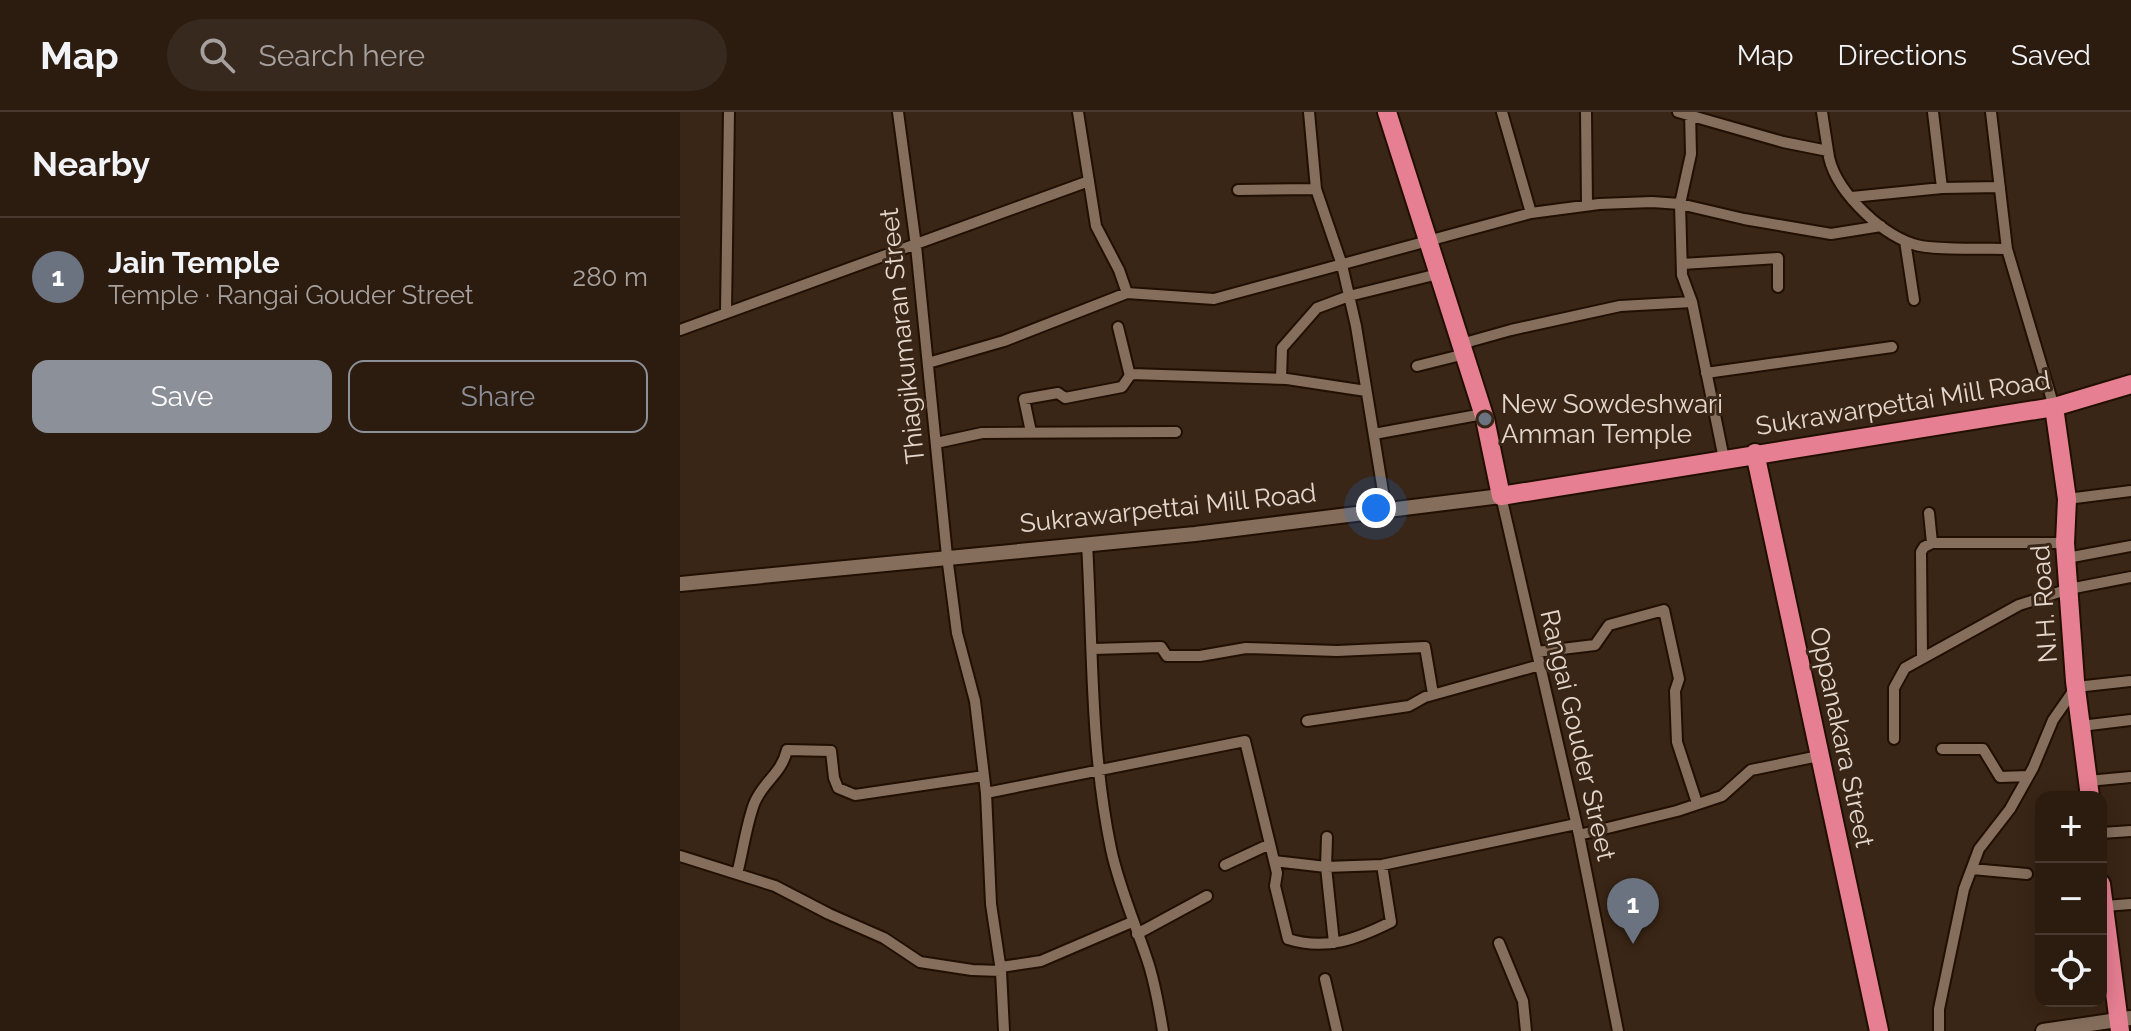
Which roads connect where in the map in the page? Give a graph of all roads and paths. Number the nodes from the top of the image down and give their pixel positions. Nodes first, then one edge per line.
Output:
1 (729, 112) edge
2 (898, 112) edge
3 (1078, 112) edge
4 (1309, 112) edge
5 (1387, 112) edge
6 (1502, 112) edge
7 (1586, 112) edge
8 (1678, 112) edge
9 (1822, 112) edge
10 (1933, 112) edge
11 (1991, 112) edge
12 (1690, 114) edge
13 (1828, 151) junction
14 (1089, 181) junction
15 (2000, 187) junction
16 (1942, 188) junction
17 (1316, 189) junction
18 (1238, 190) dead end
19 (1852, 197) junction
20 (1680, 204) junction
21 (1587, 205) junction
22 (1531, 213) junction
23 (1881, 226) junction
24 (1905, 241) junction
25 (1427, 242) junction
26 (916, 246) junction
27 (2007, 249) junction
28 (1682, 264) junction
29 (1342, 265) junction
30 (1438, 274) junction
31 (1778, 287) dead end
32 (1127, 293) junction
33 (1349, 296) junction
34 (1914, 300) dead end
35 (1692, 302) junction
36 (726, 311) junction
37 (1118, 327) dead end
38 (680, 330) edge
39 (1892, 347) dead end
40 (1463, 349) junction
41 (928, 363) junction
42 (1417, 366) dead end
43 (1706, 373) junction
44 (1130, 376) junction
45 (1281, 379) junction
46 (2131, 384) edge
47 (1366, 391) junction
48 (2054, 407) junction
49 (1483, 414) junction
50 (1031, 432) junction
51 (1176, 432) dead end
52 (1374, 434) junction
53 (936, 443) junction
54 (1755, 453) junction
55 (1724, 459) junction
56 (2131, 491) edge
57 (1501, 496) junction
58 (2067, 499) junction
59 (1386, 510) junction
60 (1929, 513) dead end
61 (1932, 543) junction
62 (1087, 544) junction
63 (2131, 546) edge
64 (2066, 550) junction
65 (947, 556) junction
66 (2131, 577) edge
67 (680, 584) edge
68 (2069, 589) junction
69 (1093, 649) junction
70 (1537, 652) junction
71 (1922, 658) junction
72 (1540, 665) junction
73 (2131, 681) edge
74 (2076, 687) junction
75 (1433, 694) junction
76 (2131, 720) edge
77 (1307, 721) dead end
78 (2081, 726) junction
79 (1894, 739) dead end
80 (1942, 749) dead end
81 (1819, 756) junction
82 (1100, 770) junction
83 (984, 776) junction
84 (2028, 776) junction
85 (2131, 777) edge
86 (2089, 789) edge
87 (986, 793) junction
88 (1697, 803) junction
89 (1578, 829) junction
90 (2131, 831) edge
91 (2107, 833) edge
92 (1327, 837) dead end
93 (1270, 844) junction
94 (680, 856) edge
95 (1274, 861) junction
96 (1225, 865) dead end
97 (1382, 865) junction
98 (1326, 867) junction
99 (1972, 869) junction
100 (737, 874) junction
101 (2027, 874) dead end
102 (1207, 896) dead end
103 (2131, 904) edge
104 (2107, 906) edge
105 (1132, 922) junction
106 (2107, 924) edge
107 (1137, 934) junction
108 (1334, 943) junction
109 (1499, 943) dead end
110 (1001, 969) junction
111 (1325, 979) dead end
112 (2123, 1023) edge
113 (1004, 1031) edge
114 (1163, 1031) edge
115 (1337, 1031) edge
116 (1526, 1031) edge
117 (1618, 1031) edge
118 (1879, 1031) edge
119 (1939, 1031) edge
120 (2043, 1031) edge

1 - 36 street
2 - 26 street, Thiagikumaran Street
3 - 14 street
4 - 17 street
5 - 25 highway
6 - 22 street
7 - 21 street
8 - 12 street
9 - 13 street
10 - 16 street
11 - 15 street
12 - 13 street
12 - 20 street
13 - 19 street
14 - 26 street
14 - 32 street
15 - 16 street
15 - 27 street
16 - 19 street
17 - 18 street
17 - 29 street
19 - 23 street
20 - 21 street
20 - 23 street
20 - 28 street
21 - 22 street
22 - 25 street
23 - 24 street
24 - 27 street
24 - 34 street
25 - 29 street
25 - 30 highway
26 - 36 street
26 - 41 street, Thiagikumaran Street
27 - 48 street
28 - 31 street
28 - 35 street
29 - 32 street
29 - 33 street
30 - 33 street
30 - 40 highway
32 - 41 street
33 - 45 street
33 - 47 street
35 - 40 street
35 - 43 street
36 - 38 street
37 - 44 street
39 - 43 street
40 - 42 street
40 - 49 highway
41 - 53 street, Thiagikumaran Street
43 - 55 street
44 - 45 street
44 - 50 street
45 - 47 street
46 - 48 highway, Sukrawarpettai Mill Road
47 - 52 street
48 - 54 highway, Sukrawarpettai Mill Road
48 - 58 highway, N.H. Road
49 - 52 street
49 - 57 highway
50 - 51 street
50 - 53 street
52 - 59 street
53 - 65 street, Thiagikumaran Street
54 - 55 highway, Sukrawarpettai Mill Road
54 - 81 highway, Oppanakara Street
55 - 57 highway, Sukrawarpettai Mill Road
56 - 58 street
57 - 59 street, Sukrawarpettai Mill Road
57 - 70 street, Rangai Gouder Street
58 - 64 highway, N.H. Road
59 - 62 street, Sukrawarpettai Mill Road
60 - 61 street
61 - 64 street
61 - 71 street
62 - 65 street, Sukrawarpettai Mill Road
62 - 69 street
63 - 64 street
64 - 68 highway, N.H. Road
65 - 67 street, Sukrawarpettai Mill Road
65 - 83 street, Thiagikumaran Street
66 - 68 street
68 - 71 street
68 - 74 highway, N.H. Road
69 - 75 street
69 - 82 street
70 - 72 street, Rangai Gouder Street
70 - 88 street
71 - 79 street
72 - 75 street
72 - 89 street, Rangai Gouder Street
73 - 74 street
74 - 78 highway, N.H. Road
74 - 84 street
75 - 77 street
76 - 78 street
78 - 86 highway, N.H. Road
80 - 84 street
81 - 88 street
81 - 118 highway, Oppanakara Street
82 - 87 street
82 - 93 street
82 - 105 street
83 - 87 street, Thiagikumaran Street
83 - 100 street
84 - 99 street
85 - 86 street
87 - 110 street, Thiagikumaran Street
88 - 89 street
89 - 97 street
89 - 117 street, Rangai Gouder Street
90 - 91 street
92 - 98 street
93 - 95 street
93 - 96 street
94 - 100 street
95 - 98 street
95 - 108 street
97 - 98 street
97 - 108 street
98 - 108 street
99 - 101 street
99 - 119 street
100 - 110 street
102 - 107 street
103 - 104 street
105 - 107 street
105 - 110 street
106 - 112 highway
107 - 114 street
109 - 116 street
110 - 113 street, Thiagikumaran Street
111 - 115 street
112 - 120 street

